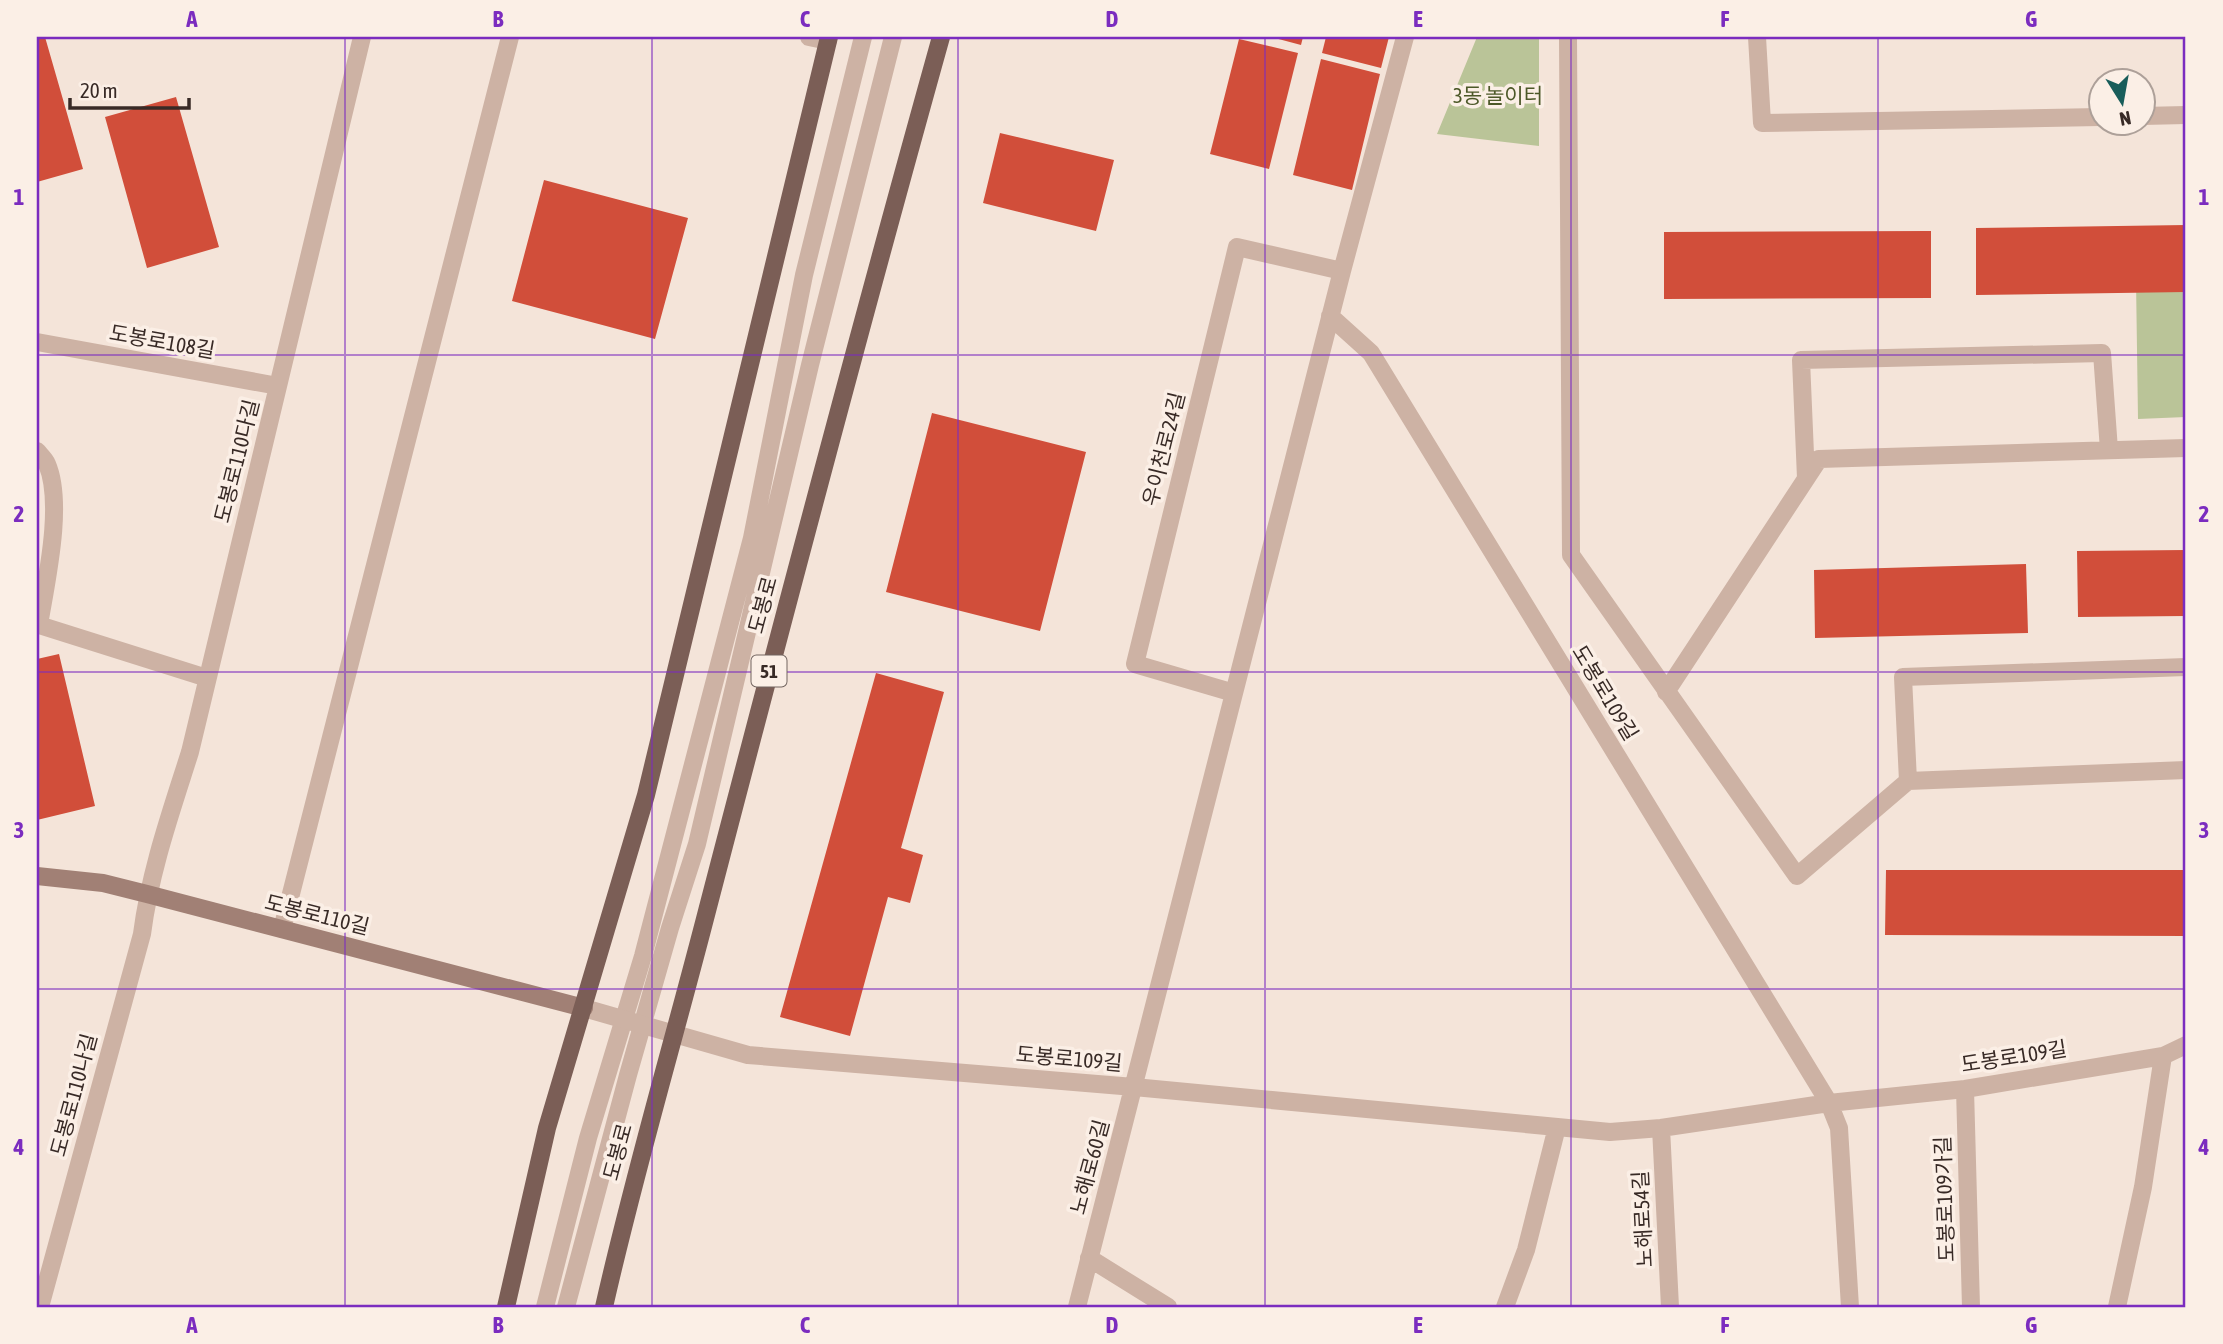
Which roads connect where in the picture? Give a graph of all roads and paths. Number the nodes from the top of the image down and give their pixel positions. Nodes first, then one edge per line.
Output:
1 (362, 37) edge
2 (510, 37) edge
3 (809, 37) edge
4 (863, 37) edge
5 (893, 37) edge
6 (941, 37) edge
7 (1405, 37) edge
8 (1568, 37) edge
9 (1757, 37) edge
10 (829, 39) edge
11 (2156, 116) edge
12 (2186, 116) edge
13 (2086, 117) edge
14 (1342, 271) junction
15 (1330, 316) junction
16 (37, 342) edge
17 (278, 386) junction
18 (2186, 447) edge
19 (2109, 450) junction
20 (37, 451) edge
21 (1806, 478) junction
22 (38, 626) edge
23 (2186, 667) edge
24 (207, 678) junction
25 (1666, 692) junction
26 (1234, 693) junction
27 (2186, 769) edge
28 (1908, 781) junction
29 (37, 876) edge
30 (147, 894) junction
31 (282, 929) junction
32 (584, 1008) junction
33 (624, 1020) junction
34 (644, 1025) junction
35 (675, 1035) junction
36 (2186, 1045) edge
37 (2164, 1056) junction
38 (1134, 1087) junction
39 (1965, 1089) junction
40 (1829, 1103) junction
41 (1557, 1127) junction
42 (1661, 1128) junction
43 (1089, 1258) junction
44 (40, 1307) edge
45 (506, 1307) edge
46 (545, 1307) edge
47 (566, 1307) edge
48 (604, 1307) edge
49 (1077, 1307) edge
50 (1168, 1307) edge
51 (1505, 1307) edge
52 (1670, 1307) edge
53 (1850, 1307) edge
54 (1971, 1307) edge
55 (2117, 1307) edge

1 - 17 street, 도봉로110다길
2 - 31 street
3 - 10 street
4 - 33 street
5 - 34 street
6 - 35 main road, 도봉로 / 51
7 - 14 street
8 - 25 street
9 - 13 street
10 - 32 main road
11 - 12 street
14 - 15 street
14 - 26 street, 우이천로24길
15 - 26 street
15 - 40 street, 도봉로109길
16 - 17 street, 도봉로108길
17 - 24 street, 도봉로110다길
18 - 19 street
19 - 21 street
19 - 21 street
20 - 22 street
21 - 25 street
22 - 24 street
23 - 28 street
24 - 30 street, 도봉로110다길
25 - 28 street
26 - 38 street
27 - 28 street
29 - 30 street, 도봉로110길
30 - 31 street, 도봉로110길
30 - 44 street, 도봉로110나길
31 - 32 street, 도봉로110길
32 - 33 street, 도봉로109길
32 - 45 main road
33 - 34 street, 도봉로109길
33 - 46 street
34 - 35 street, 도봉로109길
34 - 47 street
35 - 38 street, 도봉로109길
35 - 48 main road, 도봉로 / 51
36 - 37 street, 도봉로109길
37 - 39 street, 도봉로109길
37 - 55 street
38 - 41 street, 도봉로109길
38 - 43 street, 노해로60길
39 - 40 street, 도봉로109길
39 - 54 street, 도봉로109가길
40 - 42 street, 도봉로109길
40 - 53 street, 도봉로109길
41 - 42 street, 도봉로109길
41 - 51 street
42 - 52 street, 노해로54길
43 - 49 street, 노해로60길
43 - 50 street

